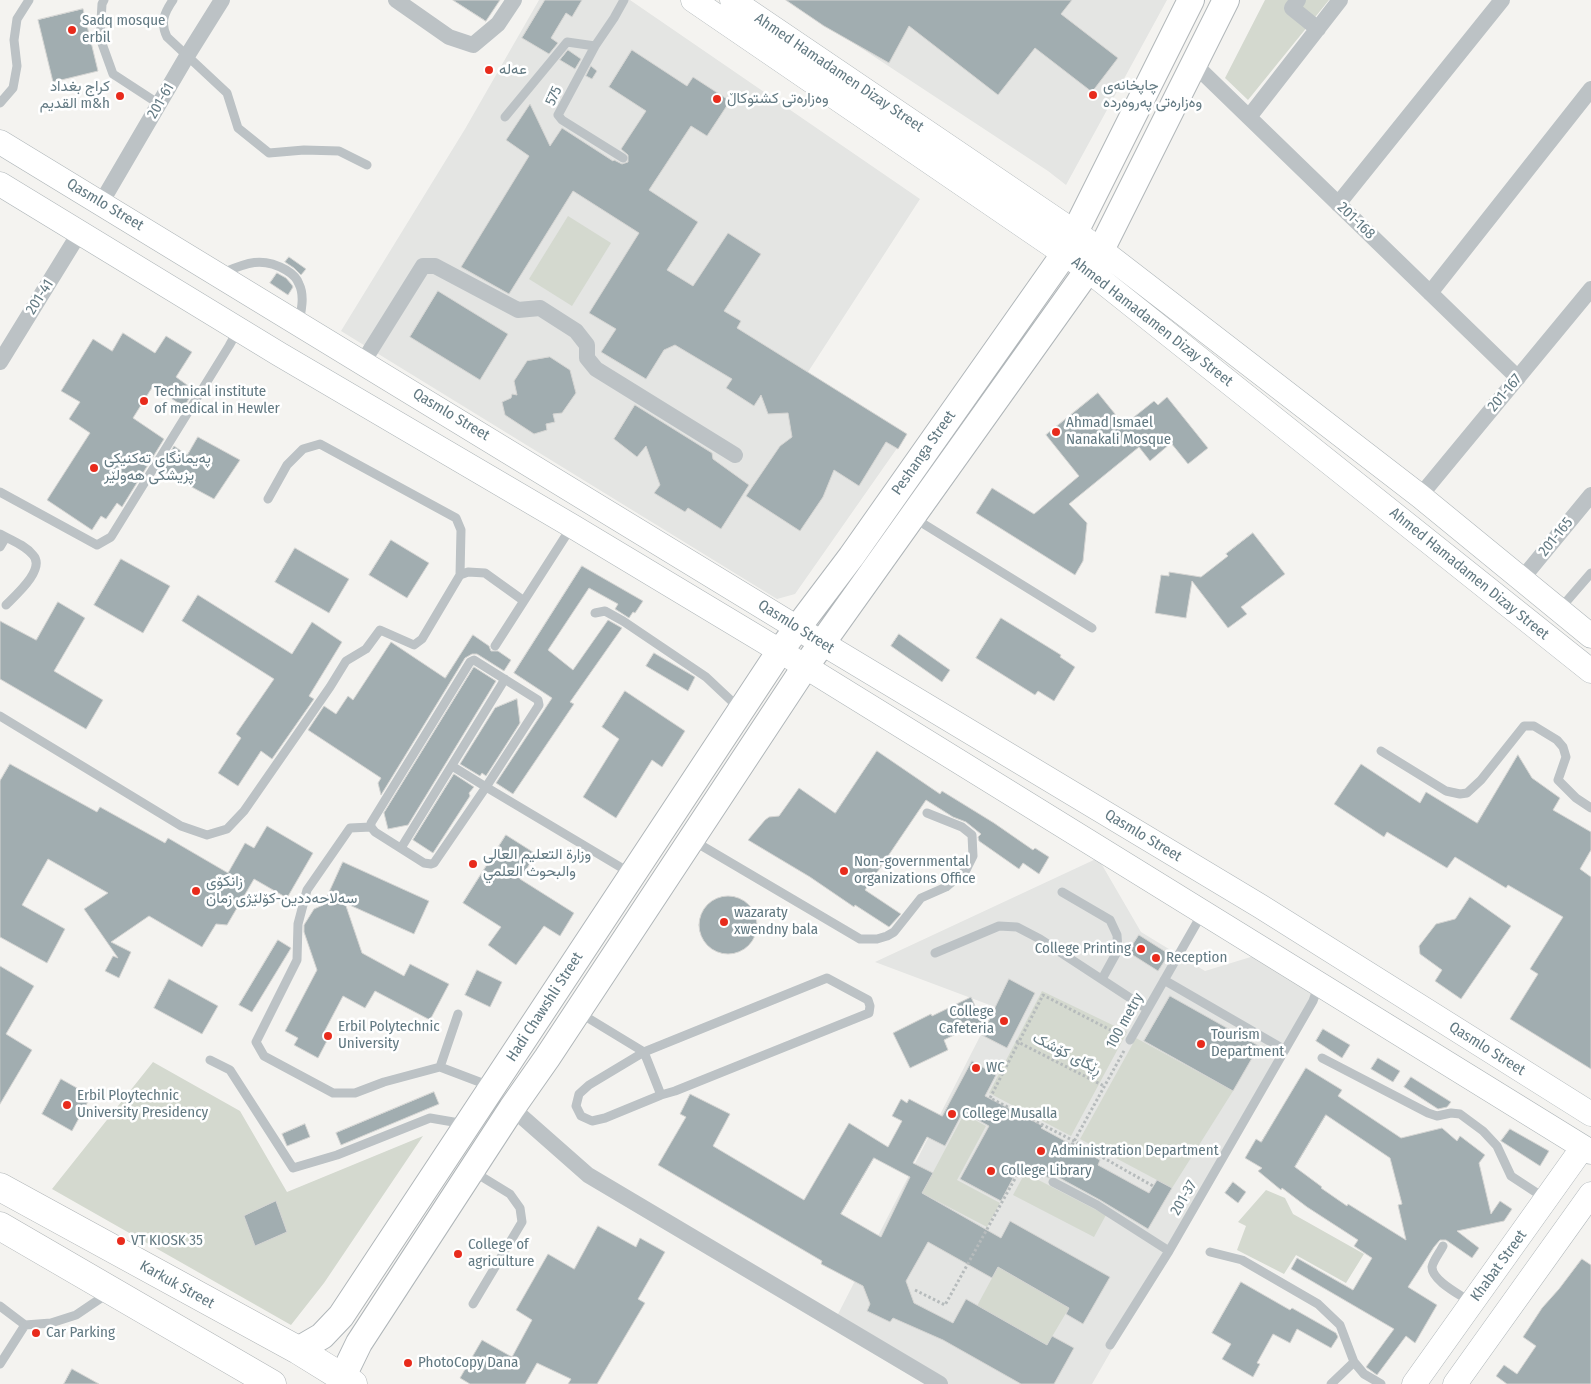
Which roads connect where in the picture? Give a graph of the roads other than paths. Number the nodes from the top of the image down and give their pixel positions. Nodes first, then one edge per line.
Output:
1 (29, 0) edge
2 (104, 0) edge
3 (173, 0) edge
4 (222, 0) edge
5 (396, 0) edge
6 (514, 0) edge
7 (624, 0) edge
8 (693, 0) edge
9 (732, 0) edge
10 (1191, 0) edge
11 (1226, 0) edge
12 (1298, 0) edge
13 (1340, 0) edge
14 (1502, 0) edge
15 (1318, 29) junction
16 (595, 46) junction
17 (187, 56) junction
18 (1194, 64) junction
19 (1591, 89) edge
20 (0, 103) edge
21 (159, 104) junction
22 (505, 117) dead end
23 (1248, 117) junction
24 (0, 142) edge
25 (623, 158) dead end
26 (367, 165) dead end
27 (0, 184) edge
28 (101, 203) junction
29 (1338, 204) junction
30 (1114, 225) junction
31 (80, 232) junction
32 (1069, 243) junction
33 (1088, 270) junction
34 (219, 275) junction
35 (1591, 289) edge
36 (1430, 293) junction
37 (299, 323) junction
38 (238, 328) junction
39 (279, 354) junction
40 (0, 362) edge
41 (363, 362) junction
42 (1518, 378) junction
43 (735, 455) dead end
44 (0, 492) edge
45 (1591, 495) edge
46 (1420, 496) junction
47 (268, 499) dead end
48 (912, 517) junction
49 (572, 526) junction
50 (3, 535) edge
51 (0, 547) edge
52 (1591, 574) edge
53 (460, 575) junction
54 (1521, 580) junction
55 (524, 601) junction
56 (6, 605) dead end
57 (1559, 610) junction
58 (595, 613) dead end
59 (797, 627) junction
60 (1092, 628) dead end
61 (1591, 636) edge
62 (822, 643) junction
63 (495, 646) dead end
64 (780, 651) junction
65 (805, 667) junction
66 (1591, 671) edge
67 (505, 678) junction
68 (741, 710) junction
69 (0, 716) edge
70 (1381, 751) dead end
71 (452, 766) junction
72 (486, 787) junction
73 (1591, 808) edge
74 (927, 813) dead end
75 (371, 827) junction
76 (691, 839) junction
77 (401, 848) junction
78 (633, 874) junction
79 (1062, 892) dead end
80 (1204, 912) junction
81 (935, 953) dead end
82 (1102, 979) junction
83 (1164, 980) junction
84 (1319, 983) junction
85 (1147, 1009) junction
86 (543, 1010) junction
87 (458, 1014) dead end
88 (574, 1017) junction
89 (1130, 1040) road end
90 (520, 1045) junction
91 (1285, 1050) junction
92 (644, 1052) junction
93 (547, 1058) junction
94 (1322, 1058) dead end
95 (210, 1060) dead end
96 (440, 1067) junction
97 (492, 1087) junction
98 (661, 1095) junction
99 (512, 1108) junction
100 (1591, 1114) edge
101 (467, 1125) junction
102 (1587, 1150) edge
103 (471, 1171) junction
104 (1053, 1182) road end
105 (0, 1187) edge
106 (1591, 1194) edge
107 (1546, 1200) junction
108 (0, 1226) edge
109 (1443, 1246) dead end
110 (1169, 1251) junction
111 (1210, 1252) dead end
112 (1503, 1259) junction
113 (1531, 1278) junction
114 (112, 1291) junction
115 (1472, 1303) junction
116 (473, 1304) dead end
117 (0, 1306) edge
118 (25, 1325) junction
119 (333, 1326) junction
120 (359, 1343) junction
121 (1110, 1345) dead end
122 (298, 1350) junction
123 (1354, 1362) junction
124 (0, 1364) edge
125 (348, 1381) edge
126 (272, 1384) edge
127 (940, 1384) edge
128 (1331, 1384) edge
129 (1381, 1384) edge
130 (1414, 1384) edge
131 (1456, 1384) edge

1 - 20 lane
2 - 21 lane
3 - 17 lane
4 - 17 street, 201-61
5 - 6 street
7 - 16 lane
8 - 32 main road, Ahmed Hamadamen Dizay Street
9 - 32 main road, Ahmed Hamadamen Dizay Street
10 - 32 main road, Peshanga Street
11 - 18 main road, Peshanga Street
12 - 15 street
13 - 15 street
14 - 29 street
15 - 23 street
16 - 22 lane
16 - 25 lane, 575
17 - 21 street, 201-61
17 - 26 lane
18 - 23 street, 201-168
18 - 30 main road, Peshanga Street
19 - 36 street
21 - 28 street, 201-61
23 - 29 street, 201-168
24 - 28 main road, Qasmlo Street
27 - 31 main road, Qasmlo Street
28 - 34 main road, Qasmlo Street
29 - 36 street, 201-168
30 - 32 main road
30 - 33 main road, Peshanga Street
31 - 38 main road, Qasmlo Street
31 - 40 street, 201-41
32 - 33 main road, Ahmed Hamadamen Dizay Street
32 - 33 main road
32 - 59 main road, Peshanga Street
33 - 46 main road, Ahmed Hamadamen Dizay Street
33 - 48 main road, Peshanga Street
33 - 66 main road, Ahmed Hamadamen Dizay Street
34 - 37 main road, Qasmlo Street
34 - 37 lane
35 - 42 street, 201-167
36 - 42 street, 201-168
37 - 39 main road
37 - 41 main road, Qasmlo Street
38 - 39 main road, Qasmlo Street
38 - 44 lane
39 - 49 main road, Qasmlo Street
41 - 43 street
41 - 59 main road, Qasmlo Street
42 - 46 street, 201-167
45 - 54 street, 201-165
46 - 54 main road, Ahmed Hamadamen Dizay Street
47 - 53 lane
48 - 60 lane
48 - 62 main road, Peshanga Street
49 - 55 lane
49 - 64 main road, Qasmlo Street
50 - 51 lane
50 - 56 lane
52 - 57 lane
53 - 55 lane
53 - 69 lane
54 - 57 main road, Ahmed Hamadamen Dizay Street
55 - 63 lane
57 - 61 main road, Ahmed Hamadamen Dizay Street
58 - 68 lane
59 - 62 main road, Qasmlo Street
59 - 64 main road, Peshanga Street
62 - 65 main road, Peshanga Street
62 - 100 main road, Qasmlo Street
64 - 65 main road, Qasmlo Street
64 - 68 main road, Hadi Chawshli Street
65 - 76 main road, Hadi Chawshli Street
65 - 80 main road, Qasmlo Street
67 - 71 lane
67 - 72 lane
67 - 75 lane
68 - 78 main road, Hadi Chawshli Street
70 - 73 lane
71 - 72 lane
71 - 77 lane
72 - 77 lane
72 - 78 lane
74 - 76 lane
75 - 77 lane
75 - 96 lane
76 - 88 main road, Hadi Chawshli Street
78 - 86 main road, Hadi Chawshli Street
79 - 82 lane
80 - 83 lane, 100 metry
80 - 84 main road, Qasmlo Street
81 - 82 lane
82 - 85 lane
83 - 85 lane, 100 metry
83 - 91 lane
84 - 91 lane, 201-37
84 - 102 main road, Qasmlo Street
85 - 89 lane, 100 metry
86 - 88 main road
86 - 90 main road, Hadi Chawshli Street
87 - 96 lane
88 - 92 lane
88 - 93 main road, Hadi Chawshli Street
90 - 93 main road
90 - 97 main road, Hadi Chawshli Street
91 - 110 lane, 201-37
92 - 98 lane
92 - 98 lane
92 - 98 lane
93 - 99 main road, Hadi Chawshli Street
94 - 107 lane
95 - 101 lane
96 - 97 lane
97 - 101 main road, Hadi Chawshli Street
99 - 103 main road, Hadi Chawshli Street
99 - 127 street
101 - 119 main road, Hadi Chawshli Street
102 - 107 main road, Khabat Street
103 - 116 lane
103 - 120 main road, Hadi Chawshli Street
104 - 110 lane
105 - 122 highway, Karkuk Street
106 - 113 main road
107 - 112 main road, Khabat Street
108 - 114 highway
109 - 115 lane
110 - 121 lane, 201-37
111 - 123 lane
112 - 113 main road
112 - 115 main road, Khabat Street
113 - 131 main road
114 - 118 lane
114 - 126 highway
115 - 130 main road, Khabat Street
117 - 118 lane
118 - 124 lane
119 - 120 main road
119 - 122 main road, Hadi Chawshli Street
120 - 125 main road, Hadi Chawshli Street
122 - 125 highway, Karkuk Street
123 - 128 lane
123 - 129 lane

